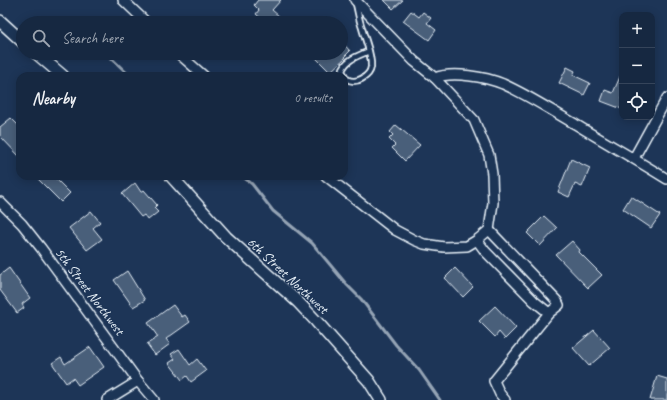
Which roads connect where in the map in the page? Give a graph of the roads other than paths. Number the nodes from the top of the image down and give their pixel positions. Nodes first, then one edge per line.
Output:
1 (122, 0) edge
2 (355, 0) edge
3 (139, 16) edge
4 (0, 21) edge
5 (16, 36) edge
6 (369, 51) junction
7 (44, 60) edge
8 (186, 60) edge
9 (58, 72) edge
10 (199, 72) edge
11 (343, 72) edge
12 (348, 78) edge
13 (435, 78) junction
14 (667, 98) edge
15 (634, 158) junction
16 (667, 179) edge
17 (175, 180) edge
18 (331, 180) edge
19 (0, 202) edge
20 (489, 230) junction
21 (477, 240) junction
22 (549, 314) junction
23 (138, 381) junction
24 (107, 400) edge
25 (154, 400) edge
26 (380, 400) edge
27 (505, 400) edge

1 - 3 street
2 - 6 lane
2 - 13 street
4 - 5 street
6 - 11 lane
6 - 12 lane
7 - 9 street
8 - 10 street
13 - 15 street
13 - 20 street
14 - 15 street
15 - 16 street
17 - 26 street, 6th Street Northwest
18 - 21 street
19 - 23 street, 5th Street Northwest
20 - 21 street
20 - 22 street
21 - 22 street
22 - 27 street
23 - 24 street
23 - 25 street, 5th Street Northwest

